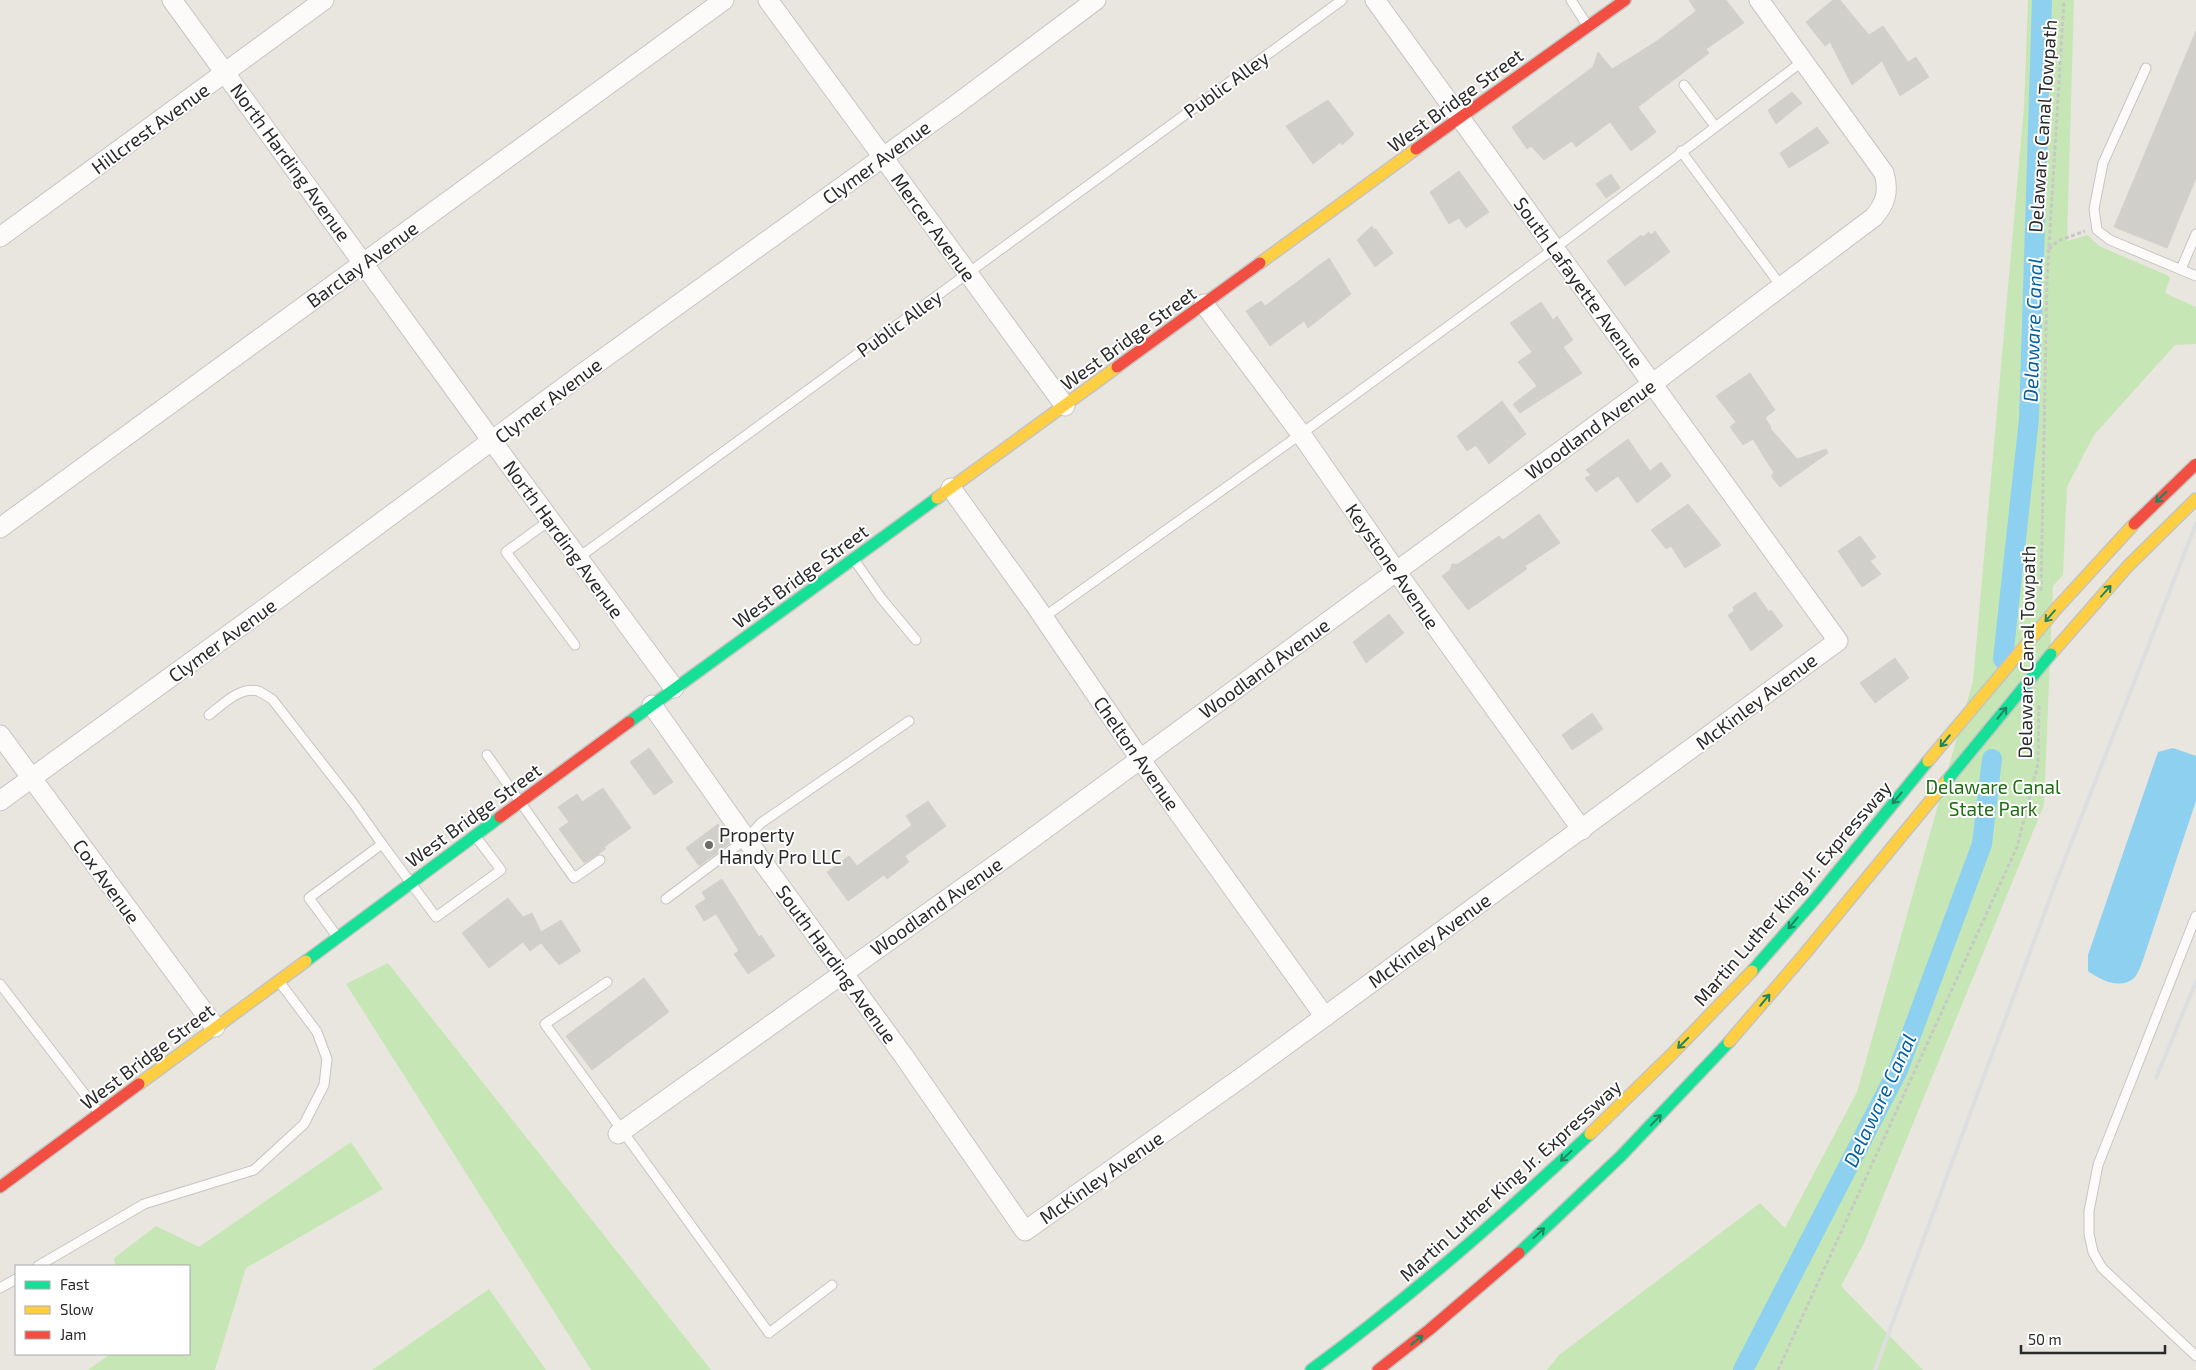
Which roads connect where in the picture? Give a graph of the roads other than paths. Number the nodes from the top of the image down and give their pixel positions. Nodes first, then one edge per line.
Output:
1 (172, 0) edge
2 (324, 0) edge
3 (724, 0) edge
4 (768, 0) edge
5 (1096, 0) edge
6 (1342, 0) edge
7 (1375, 0) edge
8 (1571, 0) edge
9 (1625, 0) edge
10 (1759, 0) edge
11 (1588, 26) junction
12 (1803, 61) junction
13 (2146, 68) dead end
14 (226, 73) junction
15 (1684, 85) dead end
16 (1459, 118) junction
17 (1716, 126) junction
18 (1681, 152) junction
19 (883, 157) junction
20 (2196, 234) edge
21 (0, 237) edge
22 (1555, 248) junction
23 (363, 263) junction
24 (2181, 270) junction
25 (968, 273) junction
26 (2196, 276) edge
27 (1781, 286) junction
28 (1204, 304) junction
29 (1652, 384) junction
30 (1064, 406) junction
31 (1301, 434) junction
32 (492, 441) junction
33 (2196, 464) edge
34 (952, 488) junction
35 (2196, 499) edge
36 (550, 520) junction
37 (0, 528) edge
38 (578, 558) junction
39 (854, 559) junction
40 (1396, 572) junction
41 (1044, 617) junction
42 (916, 640) dead end
43 (1838, 641) joint
44 (575, 645) dead end
45 (674, 688) junction
46 (652, 705) junction
47 (209, 715) dead end
48 (909, 720) dead end
49 (0, 735) edge
50 (487, 754) dead end
51 (1140, 759) junction
52 (31, 778) junction
53 (0, 800) edge
54 (520, 802) junction
55 (1582, 830) junction
56 (474, 835) junction
57 (746, 840) junction
58 (382, 844) junction
59 (600, 860) dead end
60 (410, 883) junction
61 (666, 899) dead end
62 (2196, 916) edge
63 (337, 937) junction
64 (843, 972) junction
65 (278, 980) junction
66 (607, 982) dead end
67 (0, 984) edge
68 (1325, 1017) junction
69 (215, 1027) junction
70 (99, 1113) junction
71 (620, 1132) junction
72 (0, 1187) edge
73 (1020, 1224) joint
74 (40, 1265) edge
75 (15, 1280) edge
76 (832, 1286) dead end
77 (0, 1288) edge
78 (2196, 1356) edge
79 (1311, 1370) edge
80 (1378, 1370) edge

1 - 14 street, North Harding Avenue
2 - 14 street, Hillcrest Avenue
3 - 23 street, Barclay Avenue
4 - 19 street, Mercer Avenue
5 - 19 street, Clymer Avenue
6 - 25 lane, Public Alley
7 - 16 street, South Lafayette Avenue
8 - 11 lane
9 - 11 main road, West Bridge Street
10 - 12 street
11 - 16 main road, West Bridge Street
12 - 17 lane
12 - 27 street, Woodland Avenue
13 - 24 lane
14 - 21 street, Hillcrest Avenue
14 - 23 street, North Harding Avenue
15 - 17 lane
16 - 22 street, South Lafayette Avenue
16 - 28 main road, West Bridge Street
17 - 18 lane
18 - 22 lane
18 - 27 lane
19 - 25 street, Mercer Avenue
19 - 32 street, Clymer Avenue
20 - 24 lane
22 - 29 street, South Lafayette Avenue
22 - 31 lane
23 - 32 street, North Harding Avenue
23 - 37 street, Barclay Avenue
24 - 26 lane
25 - 30 street, Mercer Avenue
25 - 38 lane, Public Alley
27 - 29 street, Woodland Avenue
28 - 30 main road, West Bridge Street
28 - 31 street, Keystone Avenue
29 - 40 street, Woodland Avenue
29 - 43 street, South Lafayette Avenue
30 - 34 main road, West Bridge Street
31 - 40 street, Keystone Avenue
31 - 41 lane
32 - 36 street, North Harding Avenue
32 - 52 street, Clymer Avenue
33 -> 79 main road, Martin Luther King Jr. Expressway, bridge
34 - 39 main road, West Bridge Street
34 - 41 street, Chelton Avenue
80 -> 35 main road, bridge
36 - 38 street, North Harding Avenue
36 - 44 lane
38 - 45 street, North Harding Avenue
39 - 42 lane
39 - 45 main road, West Bridge Street
40 - 51 street, Woodland Avenue
40 - 55 street, Keystone Avenue
41 - 51 street, Chelton Avenue
43 - 55 street, McKinley Avenue
45 - 46 main road, West Bridge Street
46 - 54 main road, West Bridge Street
46 - 57 street, South Harding Avenue
47 - 58 lane
48 - 57 lane
49 - 52 street, Cox Avenue
50 - 54 lane
51 - 64 street, Woodland Avenue
51 - 68 street, Chelton Avenue
52 - 53 street, Clymer Avenue
52 - 69 street, Cox Avenue
54 - 56 main road, West Bridge Street
54 - 59 lane
55 - 68 street, McKinley Avenue
56 - 60 main road, West Bridge Street
56 - 60 lane
57 - 61 lane
57 - 64 street, South Harding Avenue
58 - 60 lane
58 - 63 lane
60 - 63 main road, West Bridge Street
62 - 78 lane
63 - 65 main road, West Bridge Street
64 - 71 street, Woodland Avenue
64 - 73 street, South Harding Avenue
65 - 69 main road, West Bridge Street
65 - 74 lane
66 - 71 lane
67 - 70 lane
68 - 73 street, McKinley Avenue
69 - 70 main road, West Bridge Street
70 - 72 main road, West Bridge Street
71 - 76 lane
75 - 77 lane

